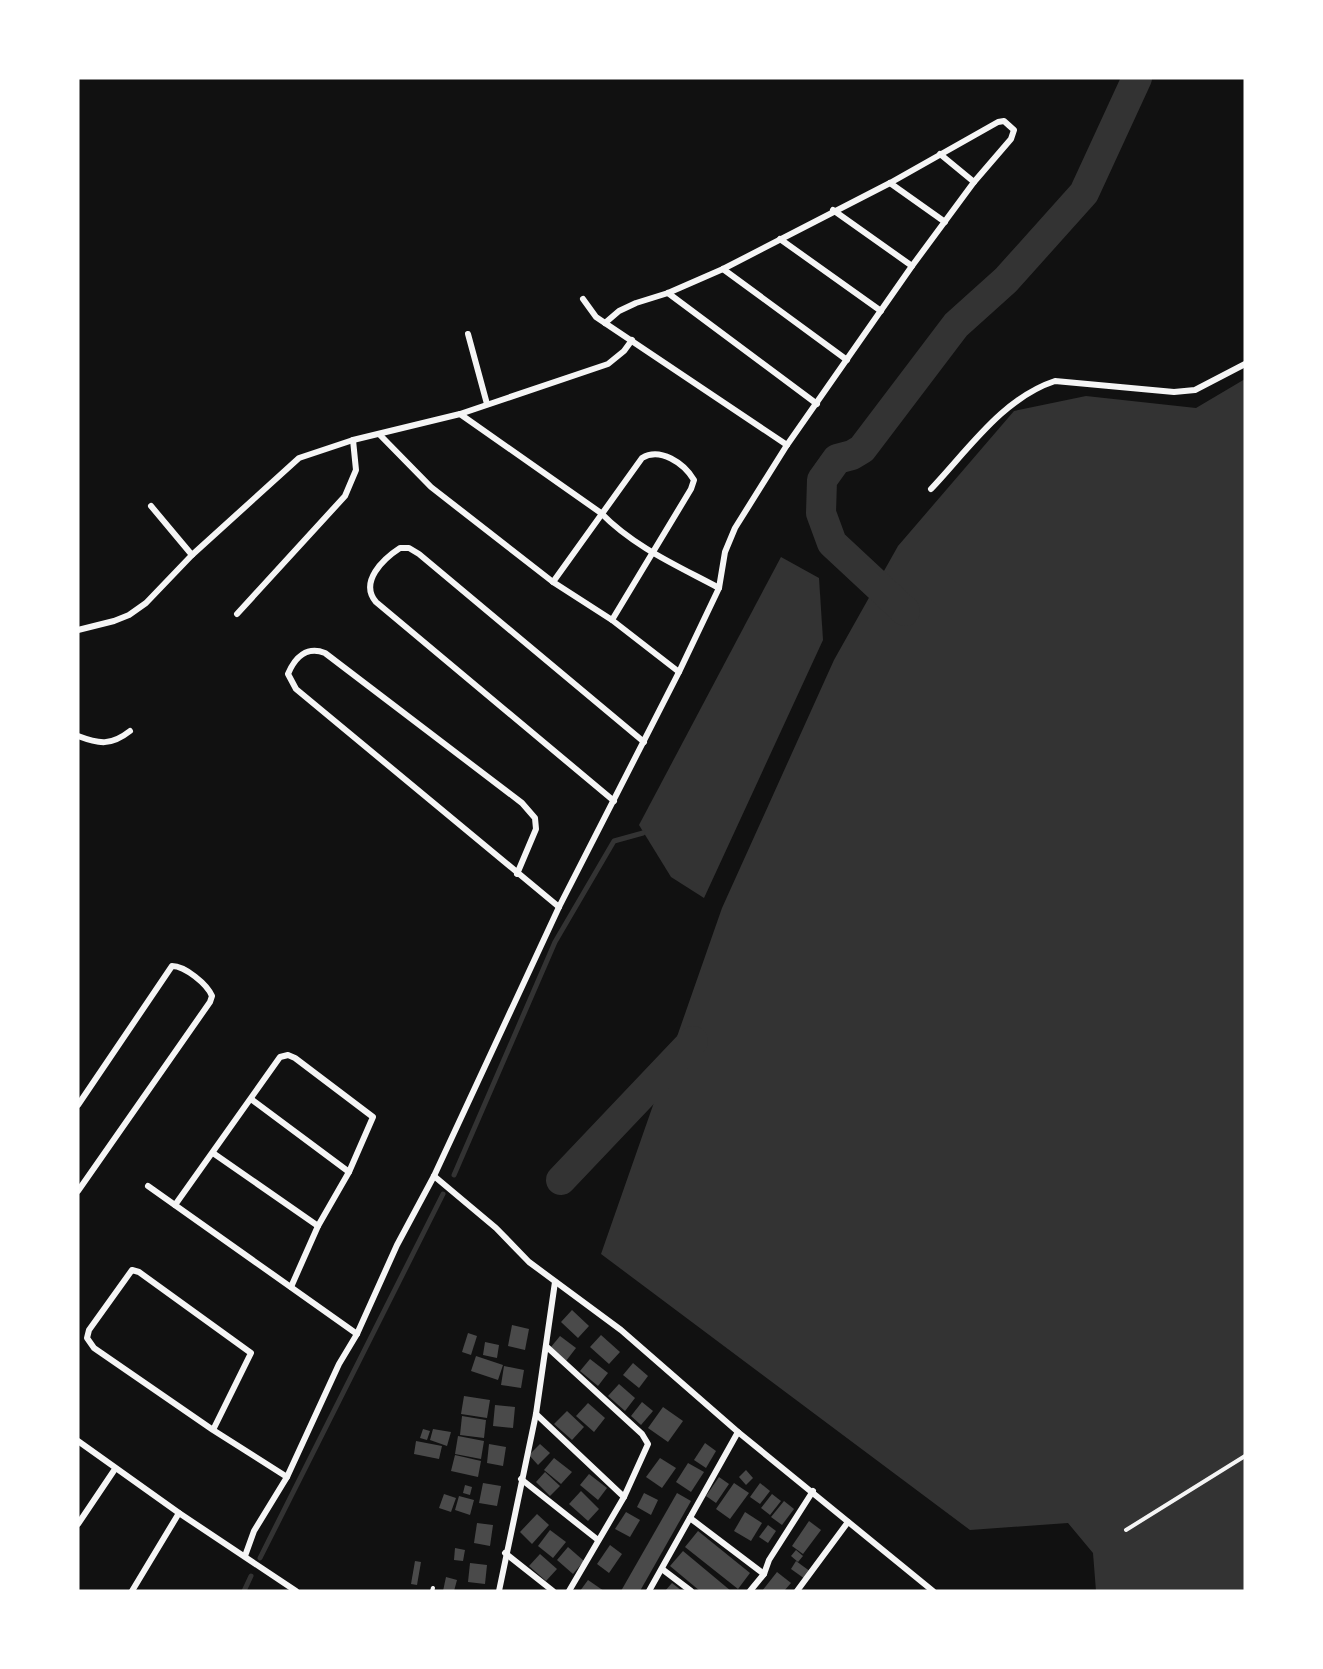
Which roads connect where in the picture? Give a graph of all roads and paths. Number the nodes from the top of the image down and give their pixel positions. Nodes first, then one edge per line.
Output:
1 (940, 154) junction
2 (974, 182) junction
3 (890, 183) junction
4 (833, 210) junction
5 (945, 222) junction
6 (780, 239) junction
7 (912, 266) junction
8 (723, 269) junction
9 (668, 293) junction
10 (583, 299) dead end
11 (881, 311) junction
12 (605, 323) junction
13 (468, 334) dead end
14 (632, 340) junction
15 (847, 360) junction
16 (1245, 364) edge
17 (487, 404) junction
18 (817, 404) junction
19 (460, 414) junction
20 (380, 435) junction
21 (353, 440) junction
22 (787, 445) junction
23 (931, 489) dead end
24 (151, 506) dead end
25 (601, 513) junction
26 (651, 552) junction
27 (192, 555) junction
28 (553, 582) junction
29 (719, 588) junction
30 (237, 614) dead end
31 (612, 620) junction
32 (78, 630) edge
33 (679, 672) junction
34 (130, 731) dead end
35 (78, 736) edge
36 (644, 742) junction
37 (614, 801) junction
38 (516, 874) junction
39 (559, 907) junction
40 (251, 1100) junction
41 (78, 1105) edge
42 (213, 1153) junction
43 (349, 1172) junction
44 (434, 1176) junction
45 (148, 1186) dead end
46 (78, 1191) edge
47 (175, 1205) junction
48 (318, 1226) junction
49 (555, 1282) junction
50 (291, 1287) junction
51 (357, 1334) junction
52 (547, 1347) junction
53 (536, 1414) junction
54 (213, 1431) junction
55 (738, 1432) junction
56 (78, 1440) edge
57 (1245, 1456) edge
58 (115, 1469) junction
59 (287, 1477) junction
60 (520, 1479) junction
61 (813, 1491) junction
62 (624, 1497) junction
63 (179, 1513) junction
64 (690, 1518) junction
65 (848, 1522) junction
66 (78, 1523) edge
67 (1126, 1530) dead end
68 (598, 1540) junction
69 (505, 1553) junction
70 (245, 1556) junction
71 (662, 1569) junction
72 (764, 1574) junction
73 (132, 1591) edge
74 (296, 1591) edge
75 (499, 1591) edge
76 (553, 1591) edge
77 (569, 1591) edge
78 (650, 1591) edge
79 (691, 1591) edge
80 (750, 1591) edge
81 (797, 1591) edge
82 (933, 1591) edge

1 - 2 street
1 - 2 street
1 - 3 street
2 - 5 street
3 - 4 street
3 - 5 street
4 - 6 street
4 - 7 street
5 - 7 street
6 - 8 street
6 - 11 street
7 - 11 street
8 - 9 street
8 - 15 street
9 - 12 street
9 - 18 street
10 - 12 street
11 - 15 street
12 - 14 street
13 - 17 street
14 - 17 street
14 - 22 street
15 - 18 street
16 - 23 street
17 - 19 street
18 - 22 street
19 - 20 street
19 - 25 street
20 - 21 street
20 - 28 street
21 - 27 street
21 - 30 street
22 - 29 street
24 - 27 street
25 - 26 street
25 - 26 street
25 - 28 street
26 - 29 street
26 - 31 street
27 - 32 street
28 - 31 street
29 - 33 street
31 - 33 street
33 - 36 street
34 - 35 street
36 - 37 street
36 - 37 street
37 - 39 street
38 - 38 street
38 - 39 street
39 - 44 street
40 - 42 street
40 - 43 street
40 - 43 street
41 - 46 street
42 - 47 street
42 - 48 street
43 - 48 street
44 - 49 street
44 - 51 street
45 - 47 street
47 - 50 street
48 - 50 street
49 - 52 street
49 - 55 street
50 - 51 street
51 - 59 street
52 - 53 street
52 - 62 street
53 - 60 street
53 - 62 street
54 - 54 street
54 - 59 street
55 - 61 street
55 - 64 street
56 - 58 street
57 - 67 lane
58 - 63 street
58 - 66 street
59 - 70 street
60 - 68 street
60 - 69 street
61 - 65 street
61 - 72 street
62 - 68 street
63 - 70 street
63 - 73 street
64 - 71 street
64 - 72 street
65 - 81 street
65 - 82 street
68 - 77 street
69 - 75 street
69 - 76 street
70 - 74 street
71 - 78 street
71 - 79 street
72 - 80 street

